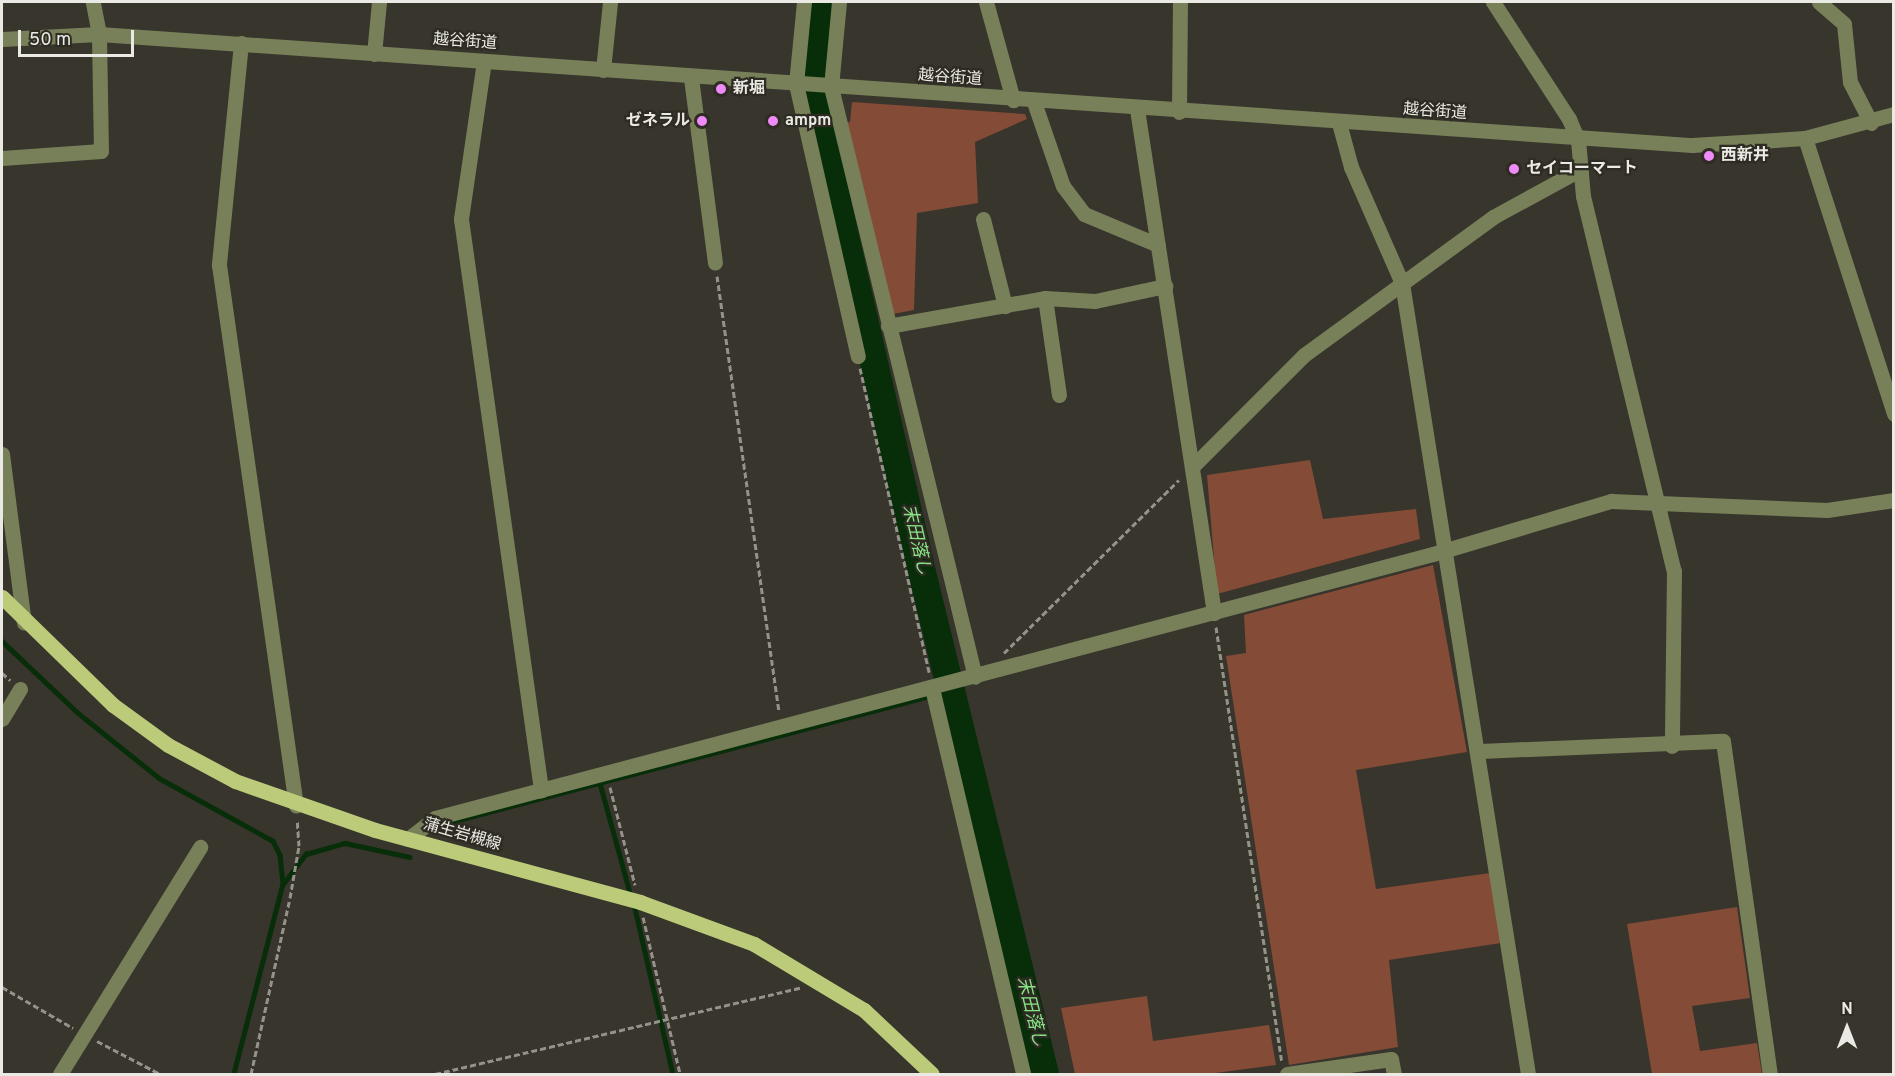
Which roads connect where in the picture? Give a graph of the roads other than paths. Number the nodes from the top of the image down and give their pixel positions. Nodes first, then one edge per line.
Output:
1 (93, 2) edge
2 (379, 2) edge
3 (610, 2) edge
4 (804, 2) edge
5 (839, 2) edge
6 (986, 2) edge
7 (1180, 2) edge
8 (1493, 2) edge
9 (1819, 2) edge
10 (99, 34) junction
11 (2, 39) edge
12 (241, 43) junction
13 (374, 54) junction
14 (484, 61) junction
15 (603, 70) junction
16 (692, 78) junction
17 (796, 84) junction
18 (831, 87) junction
19 (1013, 100) junction
20 (1034, 102) junction
21 (1137, 109) junction
22 (1179, 112) junction
23 (1893, 114) edge
24 (1340, 123) junction
25 (1871, 123) junction
26 (1805, 138) junction
27 (1578, 140) junction
28 (2, 158) edge
29 (1581, 169) junction
30 (983, 219) dead end
31 (1158, 245) junction
32 (715, 262) road end
33 (1402, 283) junction
34 (1165, 286) junction
35 (1045, 298) junction
36 (1005, 306) junction
37 (888, 326) junction
38 (858, 356) road end
39 (1059, 395) dead end
40 (1893, 414) edge
41 (2, 454) edge
42 (1193, 466) junction
43 (1893, 500) edge
44 (1657, 506) junction
45 (1442, 552) junction
46 (2, 597) edge
47 (1214, 613) junction
48 (24, 623) junction
49 (982, 675) junction
50 (932, 688) junction
51 (20, 689) dead end
52 (2, 719) edge
53 (1672, 746) junction
54 (1480, 751) junction
55 (542, 790) junction
56 (296, 806) junction
57 (408, 839) junction
58 (200, 847) dead end
59 (60, 1074) edge
60 (932, 1074) edge
61 (1023, 1074) edge
62 (1286, 1074) edge
63 (1394, 1074) edge
64 (1528, 1074) edge
65 (1770, 1074) edge

1 - 10 street
2 - 13 street
3 - 15 street
4 - 17 street
5 - 18 street
6 - 19 street
7 - 22 street
8 - 27 street
9 - 25 street
10 - 11 street, 越谷街道
10 - 12 street, 越谷街道
10 - 28 street
12 - 13 street, 越谷街道
12 - 56 street
13 - 14 street, 越谷街道
14 - 15 street, 越谷街道
14 - 55 street
15 - 16 street, 越谷街道
16 - 17 street, 越谷街道
16 - 32 street
17 - 18 street, 越谷街道
17 - 38 street
18 - 19 street, 越谷街道
18 - 37 street
19 - 20 street, 越谷街道
20 - 21 street, 越谷街道
20 - 31 street
21 - 22 street, 越谷街道
21 - 31 street
22 - 24 street, 越谷街道
23 - 25 street, 越谷街道
24 - 27 street, 越谷街道
24 - 33 street
25 - 26 street, 越谷街道
26 - 27 street, 越谷街道
26 - 40 street
27 - 29 street
29 - 33 street
29 - 44 street
30 - 36 street
31 - 34 street
33 - 42 street
33 - 45 street
34 - 35 street
34 - 42 street
35 - 36 street
35 - 39 street
36 - 37 street
37 - 49 street
41 - 48 street
42 - 47 street
43 - 44 street
44 - 45 street
44 - 53 street
45 - 47 street
45 - 54 street
46 - 48 main road, 蒲生岩槻線
47 - 49 street
48 - 56 main road, 蒲生岩槻線
49 - 50 street
50 - 55 street
50 - 61 street
51 - 52 street
53 - 54 street
53 - 65 street
54 - 64 street
55 - 57 street
56 - 57 main road, 蒲生岩槻線
57 - 60 main road, 蒲生岩槻線
58 - 59 street
62 - 63 street

